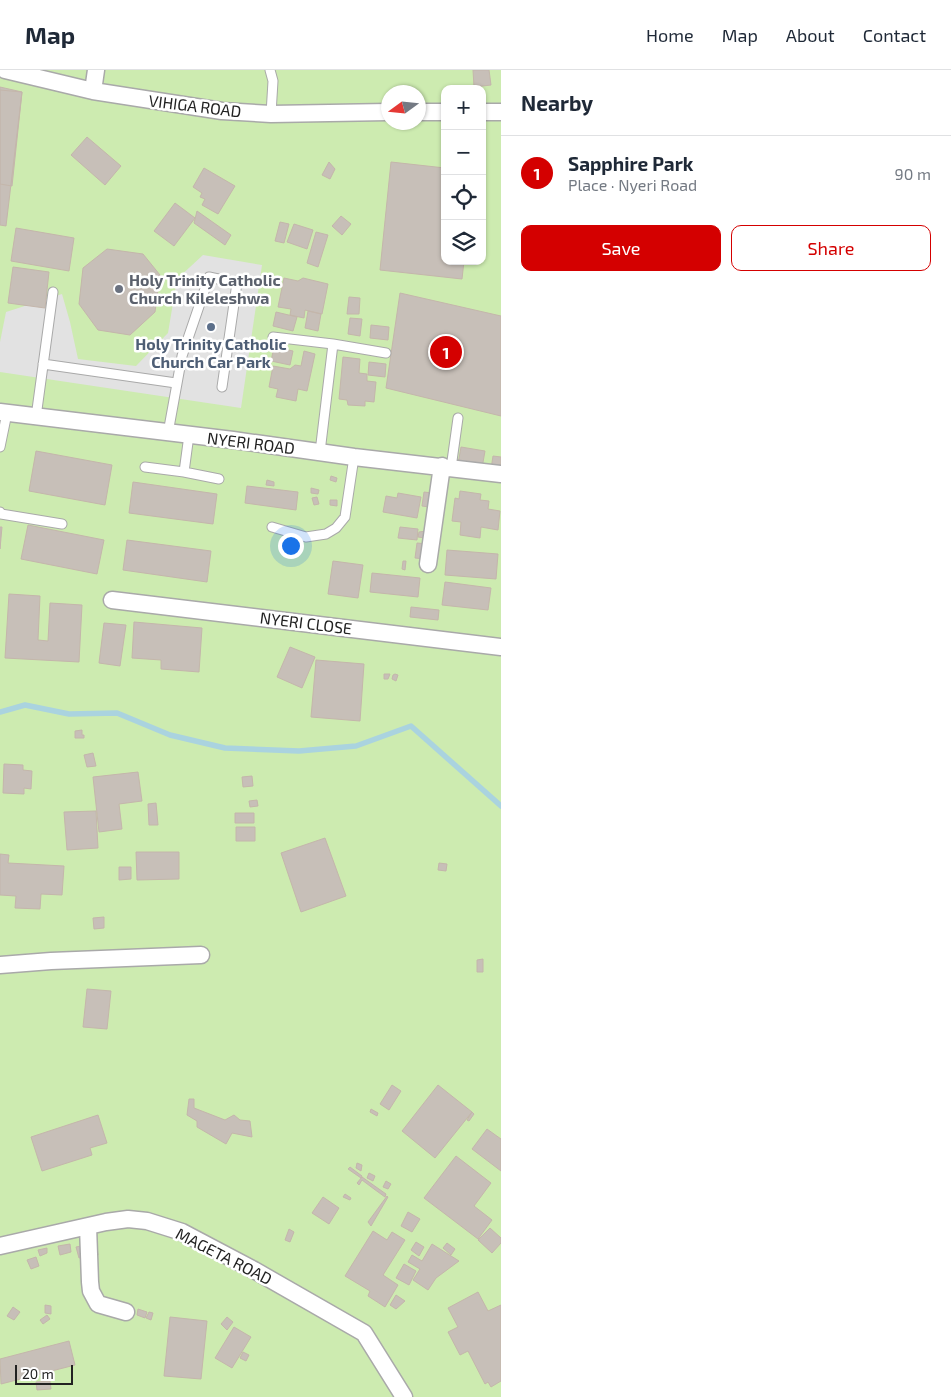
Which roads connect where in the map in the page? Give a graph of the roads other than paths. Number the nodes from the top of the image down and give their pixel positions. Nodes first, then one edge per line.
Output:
1 (96, 70) edge
2 (270, 70) edge
3 (12, 71) edge
4 (93, 91) junction
5 (381, 112) edge
6 (426, 112) edge
7 (441, 112) edge
8 (486, 112) edge
9 (501, 112) edge
10 (271, 114) junction
11 (53, 292) dead end
12 (273, 337) dead end
13 (333, 344) junction
14 (386, 352) dead end
15 (43, 364) junction
16 (176, 383) junction
17 (222, 387) dead end
18 (3, 413) edge
19 (36, 417) junction
20 (458, 418) dead end
21 (168, 433) junction
22 (189, 436) junction
23 (0, 447) edge
24 (320, 452) junction
25 (354, 457) junction
26 (145, 467) dead end
27 (446, 467) junction
28 (184, 472) junction
29 (501, 474) edge
30 (219, 479) dead end
31 (0, 512) edge
32 (62, 524) dead end
33 (272, 526) dead end
34 (428, 564) dead end
35 (112, 600) dead end
36 (501, 646) edge
37 (201, 955) dead end
38 (0, 964) edge
39 (88, 1226) junction
40 (0, 1246) edge
41 (126, 1312) dead end
42 (404, 1397) edge

1 - 4 street
2 - 10 lane
3 - 4 street, VIHIGA ROAD
4 - 10 street, VIHIGA ROAD
5 - 10 street, VIHIGA ROAD
6 - 7 street
8 - 9 street
11 - 15 lane
12 - 13 lane
13 - 14 lane
13 - 24 lane
15 - 16 lane
15 - 19 lane
16 - 17 lane
16 - 21 lane
18 - 19 street, NYERI ROAD
18 - 23 lane
19 - 21 street, NYERI ROAD
20 - 27 lane
21 - 22 street, NYERI ROAD
22 - 24 street, NYERI ROAD
22 - 28 lane
24 - 25 street, NYERI ROAD
25 - 27 street, NYERI ROAD
25 - 33 lane
26 - 28 lane
27 - 29 street, NYERI ROAD
27 - 34 street
28 - 30 lane
31 - 32 lane
35 - 36 street, NYERI CLOSE
37 - 38 street
39 - 40 street, MAGETA ROAD
39 - 41 street
39 - 42 street, MAGETA ROAD

